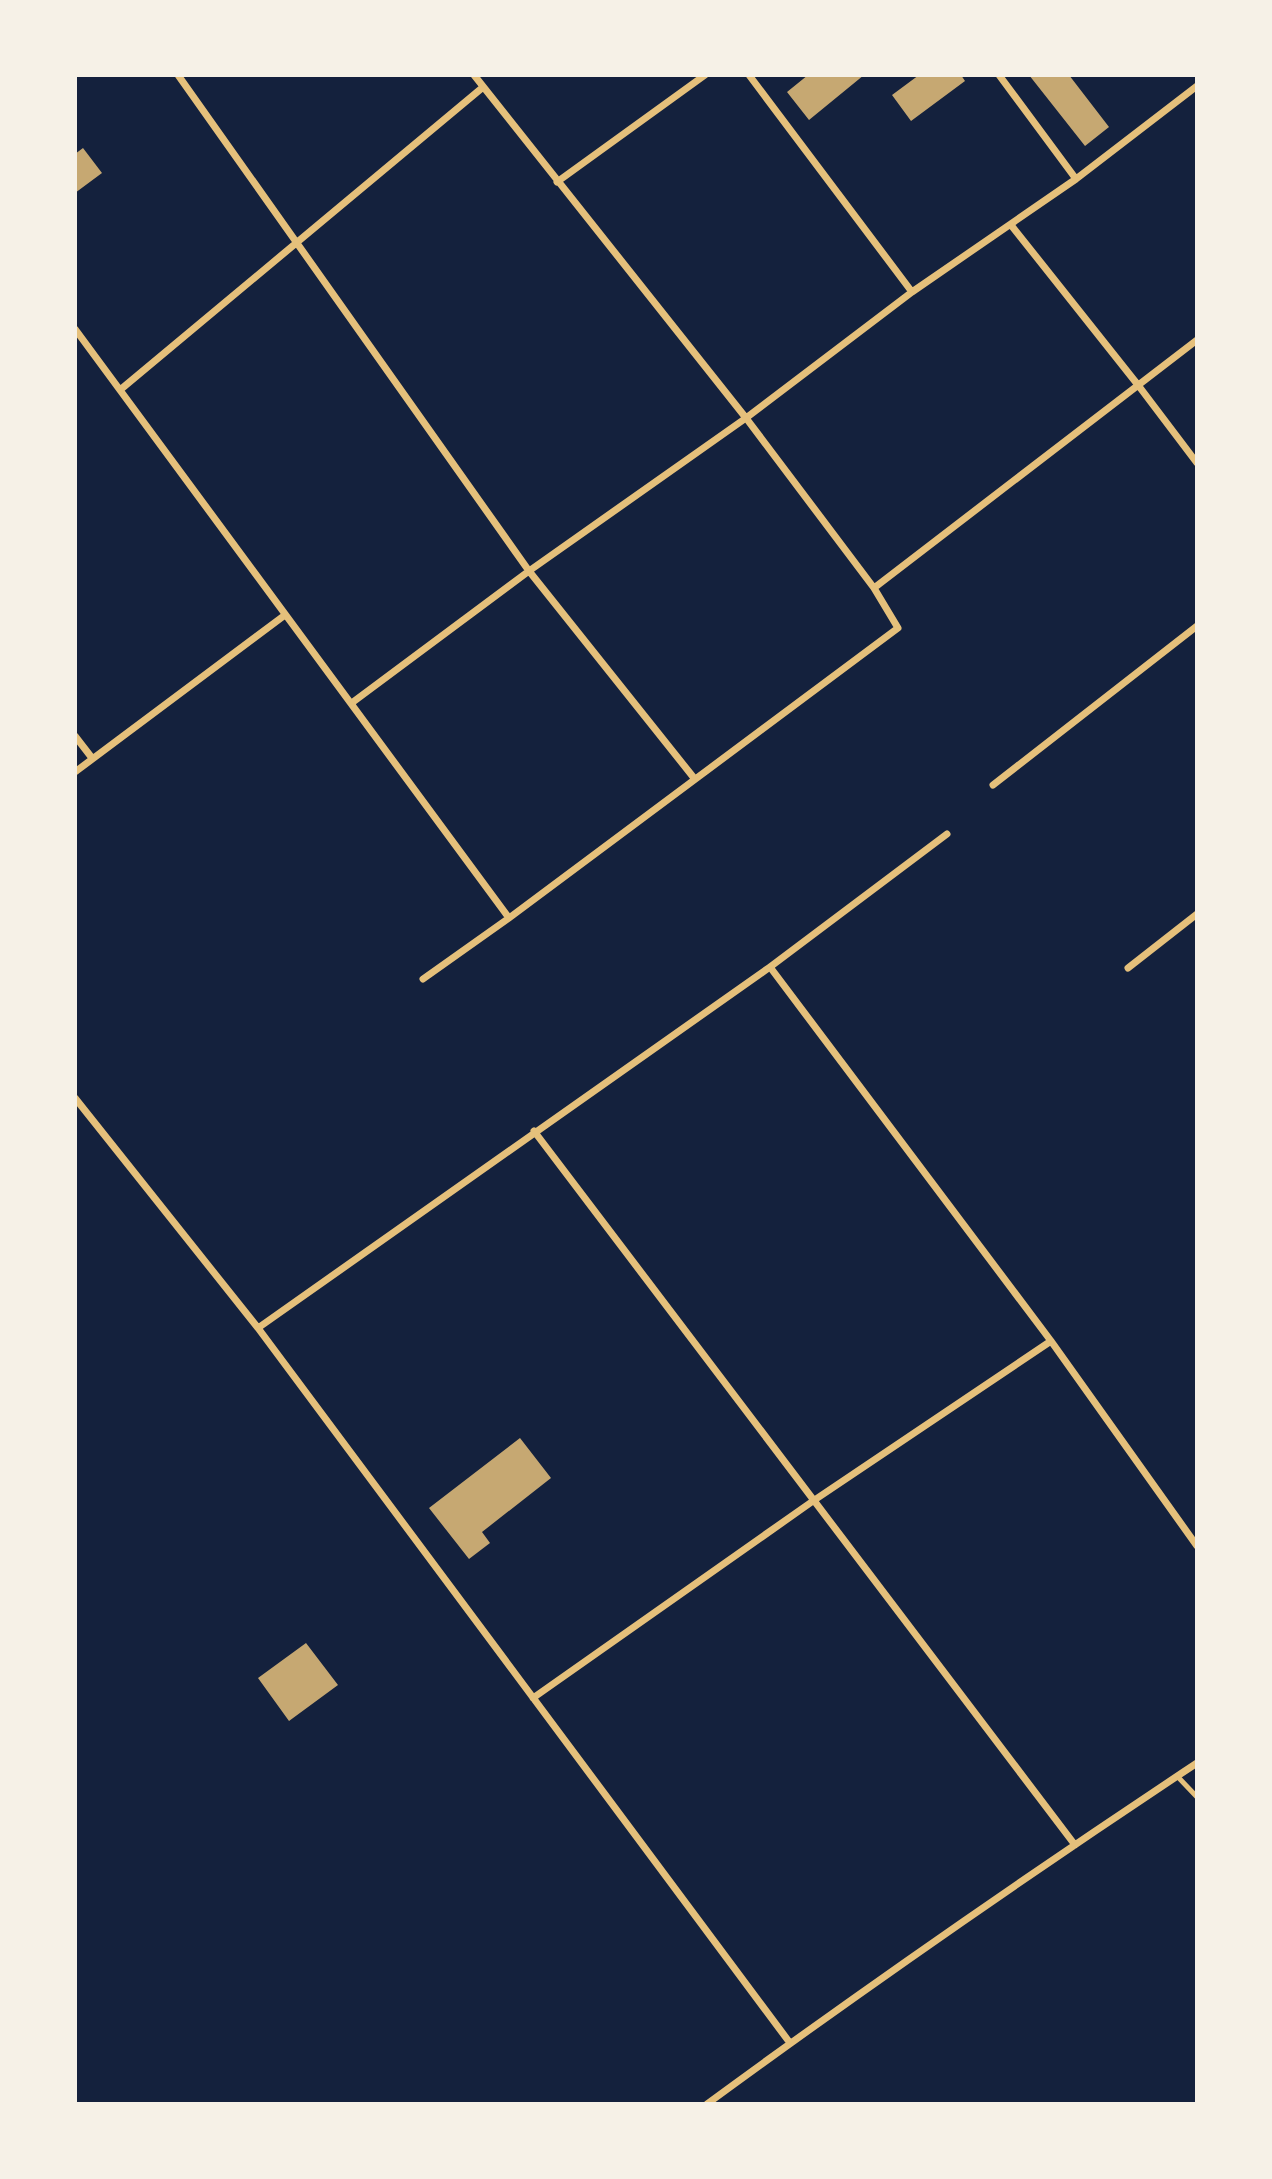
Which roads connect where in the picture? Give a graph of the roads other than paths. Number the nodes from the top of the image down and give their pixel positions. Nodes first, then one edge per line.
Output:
1 (178, 75) edge
2 (474, 75) edge
3 (705, 75) edge
4 (749, 75) edge
5 (999, 75) edge
6 (1197, 86) edge
7 (482, 88) junction
8 (1076, 179) junction
9 (557, 182) junction
10 (1011, 225) junction
11 (297, 244) junction
12 (912, 292) junction
13 (75, 329) edge
14 (1197, 340) edge
15 (1138, 385) junction
16 (120, 390) junction
17 (746, 418) junction
18 (1197, 463) edge
19 (528, 571) junction
20 (874, 588) junction
21 (285, 615) junction
22 (1197, 626) edge
23 (352, 702) junction
24 (75, 736) edge
25 (92, 758) junction
26 (75, 772) edge
27 (694, 778) junction
28 (993, 785) dead end
29 (947, 834) dead end
30 (1197, 914) edge
31 (509, 918) junction
32 (771, 967) junction
33 (1128, 968) dead end
34 (424, 979) dead end
35 (75, 1098) edge
36 (534, 1132) junction
37 (258, 1328) junction
38 (1051, 1341) junction
39 (813, 1501) junction
40 (1197, 1546) edge
41 (533, 1698) junction
42 (1197, 1763) edge
43 (1177, 1776) junction
44 (1197, 1797) edge
45 (1075, 1845) junction
46 (790, 2043) junction
47 (707, 2104) edge

1 - 11 street
2 - 7 street
3 - 9 street
4 - 12 street
5 - 8 street
6 - 8 street
7 - 9 street
7 - 11 street
8 - 10 street
9 - 17 street
10 - 12 street
10 - 15 street
11 - 16 street
11 - 19 street
12 - 17 street
13 - 16 street
14 - 15 street
15 - 18 street
15 - 20 street
16 - 21 street
17 - 19 street
17 - 20 street
19 - 23 street
19 - 27 street
20 - 27 street
21 - 23 street
21 - 25 street
22 - 28 street
23 - 31 street
24 - 25 street
25 - 26 street
27 - 31 street
29 - 32 street
30 - 33 street
31 - 34 street
32 - 36 street
32 - 38 street
35 - 37 street
36 - 37 street
36 - 39 street
37 - 41 street
38 - 39 street
38 - 40 street
39 - 41 street
39 - 45 street
41 - 46 street
42 - 43 street
43 - 44 lane
43 - 45 street
45 - 46 street
46 - 47 street

